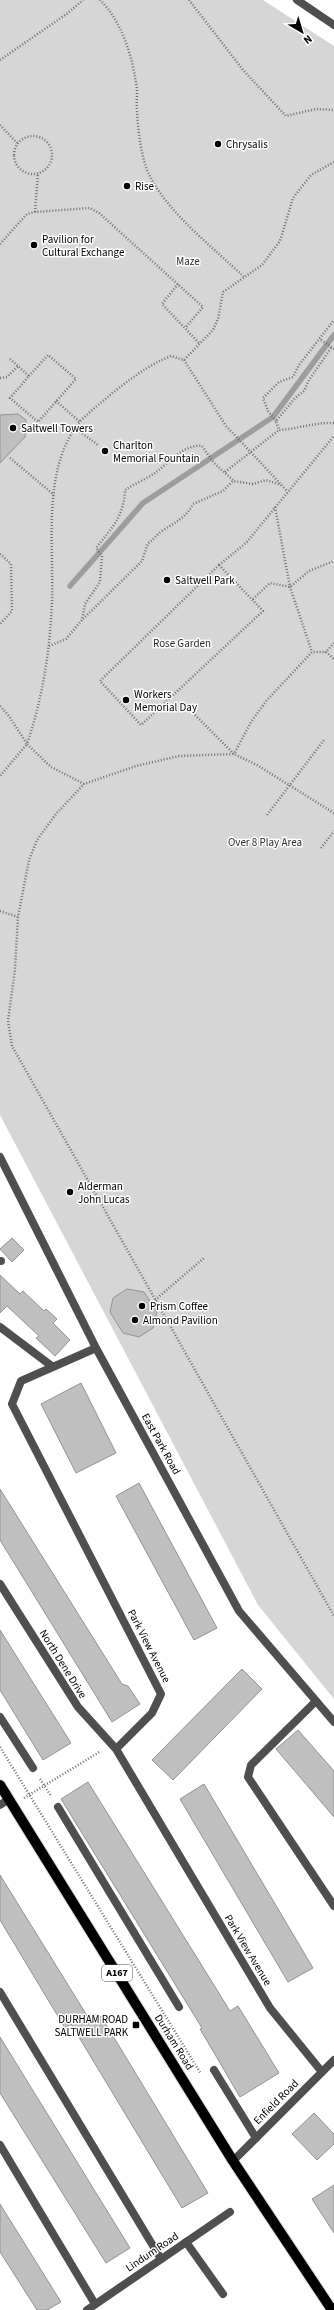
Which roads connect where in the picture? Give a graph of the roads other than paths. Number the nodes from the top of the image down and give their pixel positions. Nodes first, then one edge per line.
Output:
1 (297, 0) edge
2 (334, 24) edge
3 (0, 1157) edge
4 (0, 1328) edge
5 (96, 1348) junction
6 (53, 1367) junction
7 (0, 1584) edge
8 (316, 1701) junction
9 (0, 1717) edge
10 (334, 1722) edge
11 (114, 1747) junction
12 (33, 1768) dead end
13 (0, 1785) edge
14 (11, 1802) junction
15 (0, 1805) edge
16 (58, 1807) dead end
17 (334, 1906) edge
18 (0, 1992) edge
19 (179, 2007) dead end
20 (334, 2060) edge
21 (214, 2070) dead end
22 (322, 2072) junction
23 (256, 2138) junction
24 (0, 2145) edge
25 (233, 2161) junction
26 (230, 2212) dead end
27 (186, 2242) junction
28 (161, 2259) junction
29 (223, 2294) dead end
30 (95, 2304) junction
31 (87, 2310) edge
32 (332, 2310) edge

1 - 2 street
3 - 5 street, East Park Road
4 - 6 street
5 - 6 street, Park View Avenue
5 - 8 street, East Park Road
6 - 11 street, Park View Avenue
7 - 11 street, North Dene Drive
8 - 10 street, East Park Road
8 - 17 street
9 - 12 street
11 - 22 street, Park View Avenue
13 - 14 main road, Durham Road / A167
14 - 15 street
14 - 25 main road, Durham Road / A167
16 - 19 street
18 - 28 street
20 - 22 street, Enfield Road
21 - 23 street
22 - 23 street, Enfield Road
23 - 25 street, Enfield Road
24 - 30 street
25 - 32 main road, Durham Road / A167
26 - 27 street, Lindum Road
27 - 28 street, Lindum Road
27 - 29 street
28 - 30 street, Lindum Road
30 - 31 street, Lindum Road

